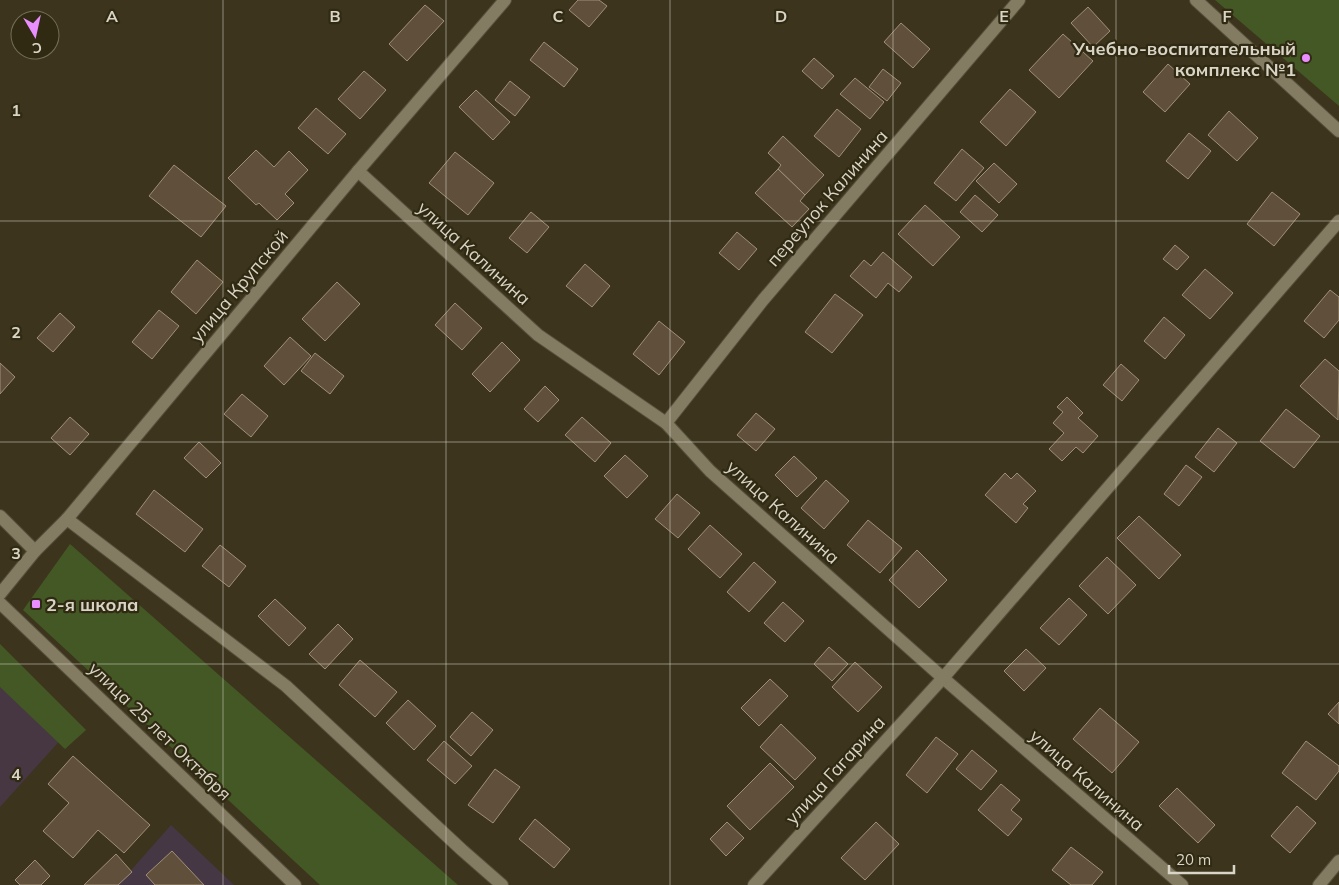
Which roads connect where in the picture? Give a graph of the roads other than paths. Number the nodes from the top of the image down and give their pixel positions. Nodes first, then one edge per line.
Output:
1 (505, 0) edge
2 (1019, 0) edge
3 (1196, 0) edge
4 (1339, 131) edge
5 (358, 171) junction
6 (1339, 221) edge
7 (666, 423) junction
8 (0, 516) edge
9 (67, 519) junction
10 (35, 551) junction
11 (0, 594) edge
12 (0, 603) edge
13 (943, 678) junction
14 (1339, 861) edge
15 (295, 885) edge
16 (502, 885) edge
17 (754, 885) edge
18 (1182, 885) edge
19 (1319, 885) edge

1 - 5 street, улица Крупской
2 - 7 street, переулок Калинина
3 - 4 street
5 - 7 street, улица Калинина
5 - 9 street, улица Крупской
6 - 13 street, улица Гагарина
7 - 13 street, улица Калинина
8 - 10 street
9 - 10 street, улица Крупской
9 - 16 street
10 - 11 street, улица Крупской
12 - 15 street, улица 25 лет Октября
13 - 17 street, улица Гагарина
13 - 18 street, улица Калинина
14 - 19 street

